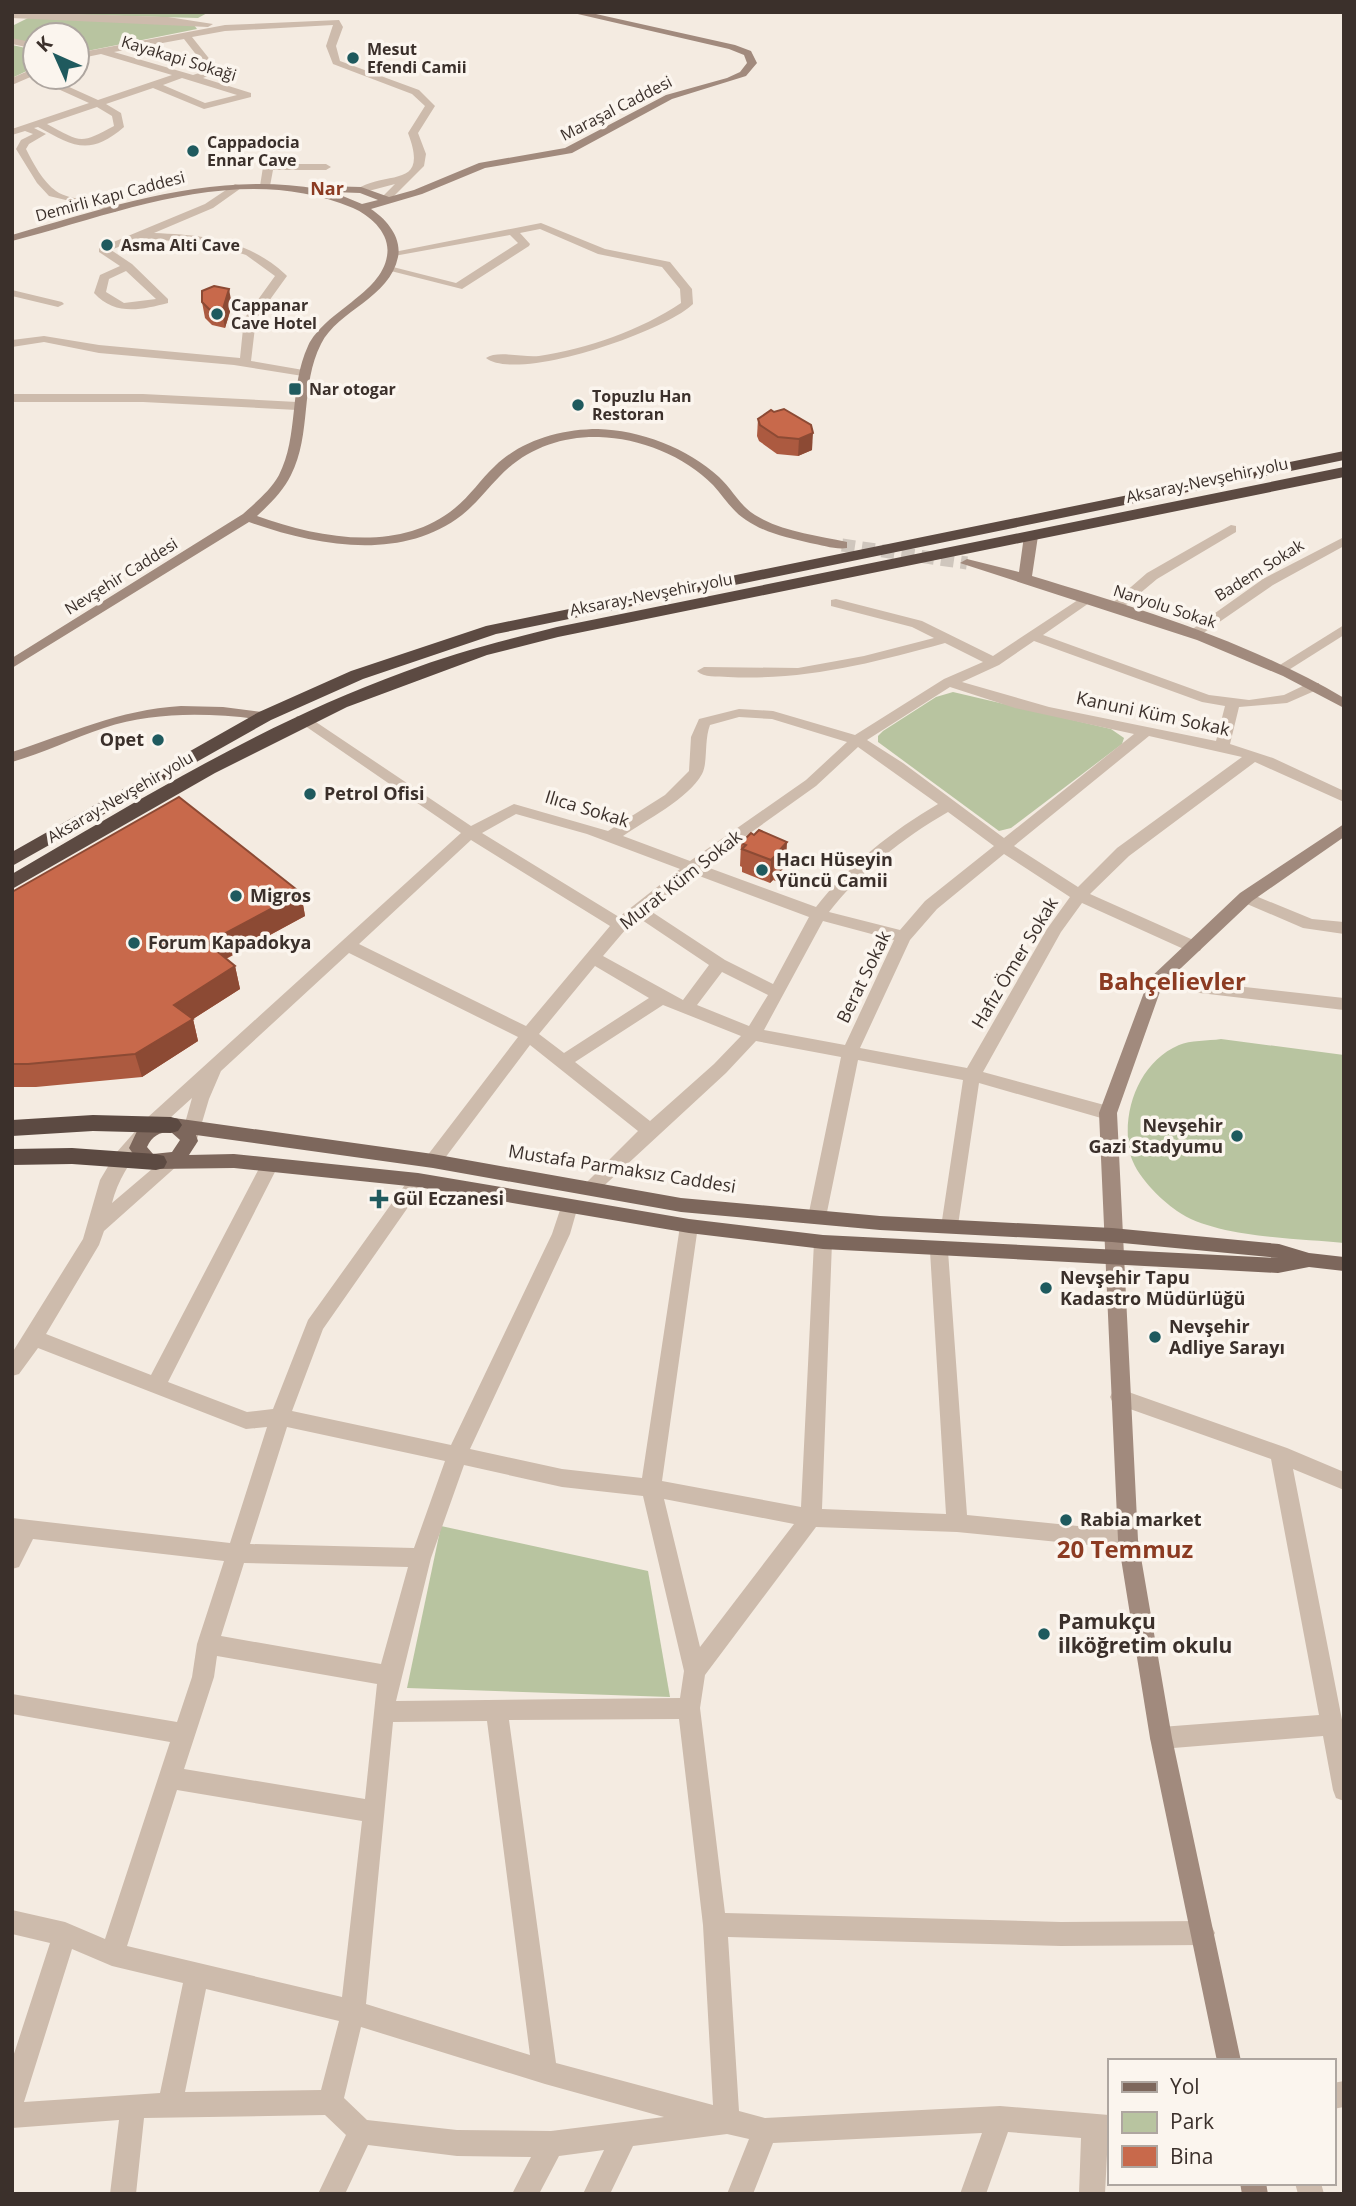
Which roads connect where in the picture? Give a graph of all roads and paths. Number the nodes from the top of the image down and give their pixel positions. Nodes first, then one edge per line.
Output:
1 (573, 12) edge
2 (280, 14) edge
3 (12, 15) edge
4 (273, 24) junction
5 (225, 28) junction
6 (185, 34) junction
7 (100, 51) junction
8 (91, 53) edge
9 (183, 75) junction
10 (195, 78) junction
11 (152, 85) junction
12 (73, 91) edge
13 (98, 102) junction
14 (37, 122) junction
15 (24, 127) junction
16 (12, 132) edge
17 (326, 167) dead end
18 (407, 177) junction
19 (239, 186) junction
20 (265, 186) junction
21 (300, 189) junction
22 (361, 190) junction
23 (341, 199) junction
24 (385, 199) junction
25 (361, 208) junction
26 (112, 210) junction
27 (380, 219) junction
28 (511, 230) junction
29 (137, 235) junction
30 (12, 238) edge
31 (394, 253) junction
32 (128, 265) junction
33 (389, 269) junction
34 (12, 293) edge
35 (58, 304) dead end
36 (12, 344) edge
37 (492, 358) dead end
38 (245, 363) junction
39 (304, 374) junction
40 (12, 398) edge
41 (297, 406) junction
42 (1344, 455) edge
43 (1344, 472) edge
44 (248, 517) junction
45 (1231, 529) dead end
46 (1031, 536) junction
47 (1344, 541) edge
48 (842, 545) tunnel mouth
49 (967, 563) tunnel mouth
50 (1025, 578) junction
51 (1087, 598) junction
52 (836, 603) dead end
53 (1115, 607) junction
54 (1344, 629) edge
55 (1194, 633) junction
56 (1034, 636) junction
57 (948, 638) junction
58 (993, 662) junction
59 (12, 664) edge
60 (1282, 668) junction
61 (704, 671) dead end
62 (949, 682) junction
63 (1314, 686) junction
64 (1233, 702) junction
65 (1344, 704) edge
66 (265, 716) junction
67 (302, 719) junction
68 (1144, 733) junction
69 (857, 740) junction
70 (1223, 746) junction
71 (12, 757) edge
72 (1252, 757) junction
73 (1344, 797) edge
74 (950, 804) junction
75 (1344, 829) edge
76 (471, 832) junction
77 (611, 836) junction
78 (1007, 846) junction
79 (12, 860) edge
80 (694, 866) junction
81 (12, 883) edge
82 (1079, 895) junction
83 (1246, 897) junction
84 (638, 910) junction
85 (819, 914) junction
86 (620, 925) junction
87 (1344, 928) edge
88 (903, 937) junction
89 (347, 945) junction
90 (1194, 947) junction
91 (594, 958) junction
92 (719, 964) junction
93 (1155, 983) junction
94 (778, 993) junction
95 (662, 998) junction
96 (1344, 1004) edge
97 (686, 1007) junction
98 (752, 1034) junction
99 (529, 1035) junction
100 (851, 1050) junction
101 (563, 1062) junction
102 (216, 1066) junction
103 (972, 1075) junction
104 (1108, 1113) junction
105 (12, 1128) edge
106 (169, 1130) junction
107 (649, 1130) junction
108 (12, 1157) edge
109 (122, 1158) junction
110 (168, 1160) junction
111 (433, 1161) junction
112 (270, 1164) junction
113 (418, 1180) junction
114 (589, 1189) junction
115 (569, 1206) junction
116 (817, 1217) junction
117 (689, 1226) junction
118 (96, 1227) junction
119 (950, 1227) junction
120 (1112, 1235) junction
121 (823, 1242) junction
122 (939, 1251) junction
123 (1112, 1256) junction
124 (1309, 1260) junction
125 (1344, 1264) edge
126 (34, 1338) junction
127 (12, 1368) edge
128 (156, 1385) junction
129 (1120, 1397) junction
130 (280, 1417) junction
131 (1280, 1454) junction
132 (457, 1455) junction
133 (1344, 1481) edge
134 (651, 1488) junction
135 (811, 1518) junction
136 (957, 1523) junction
137 (20, 1529) edge
138 (1128, 1540) junction
139 (237, 1553) junction
140 (421, 1558) junction
141 (12, 1560) edge
142 (208, 1644) junction
143 (695, 1671) junction
144 (389, 1676) junction
145 (12, 1704) edge
146 (689, 1708) junction
147 (497, 1710) junction
148 (383, 1712) junction
149 (1330, 1726) junction
150 (185, 1734) junction
151 (1161, 1738) junction
152 (170, 1778) junction
153 (1344, 1789) edge
154 (376, 1812) junction
155 (12, 1922) edge
156 (715, 1926) junction
157 (1203, 1933) junction
158 (65, 1934) junction
159 (112, 1954) junction
160 (197, 1975) junction
161 (353, 2012) junction
162 (1229, 2059) edge
163 (545, 2071) junction
164 (12, 2099) edge
165 (330, 2102) junction
166 (170, 2105) junction
167 (133, 2106) junction
168 (12, 2115) edge
169 (1000, 2119) junction
170 (727, 2121) junction
171 (1102, 2128) edge
172 (765, 2131) junction
173 (361, 2132) junction
174 (625, 2134) junction
175 (551, 2144) junction
176 (123, 2194) edge
177 (331, 2194) edge
178 (525, 2194) edge
179 (596, 2194) edge
180 (740, 2194) edge
181 (973, 2194) edge
182 (1092, 2194) edge

1 - 24 street, Maraşal Caddesi
2 - 4 street
3 - 5 street
4 - 5 street
4 - 18 street
5 - 6 street
6 - 7 street
6 - 10 street
7 - 8 street
7 - 9 street, Kayakapi Sokaği
9 - 10 street, Kayakapi Sokaği
9 - 11 street
10 - 11 street, Kayakapi Sokaği
11 - 13 street
12 - 13 street
13 - 14 street
13 - 14 street
14 - 15 street
15 - 16 street
15 - 26 street
17 - 20 street
18 - 22 street
18 - 24 street
19 - 20 street, Demirli Kapı Caddesi
19 - 26 street, Demirli Kapı Caddesi
19 - 29 street
20 - 21 street, Demirli Kapı Caddesi
21 - 22 street, Demirli Kapı Caddesi
21 - 23 street, Demirli Kapı Caddesi
22 - 23 street
22 - 24 street, Demirli Kapı Caddesi
23 - 25 street, Demirli Kapı Caddesi
24 - 25 street
24 - 27 street
25 - 27 street
26 - 30 street, Demirli Kapı Caddesi
27 - 31 street
28 - 31 street
28 - 33 street
28 - 37 street
29 - 32 street
29 - 38 street
31 - 33 street
32 - 32 street
33 - 39 street
34 - 35 street
36 - 38 street
38 - 39 street
39 - 41 street
40 - 41 street
41 - 44 street, Nevşehir Caddesi
42 - 66 highway, Aksaray-Nevşehir yolu
43 - 46 highway, Aksaray-Nevşehir yolu
44 - 48 street
44 - 59 street, Nevşehir Caddesi
45 - 53 street
46 - 50 street
46 - 67 highway, Aksaray-Nevşehir yolu
47 - 55 street, Badem Sokak
49 - 50 street, Naryolu Sokak
50 - 51 street, Naryolu Sokak
51 - 53 street, Naryolu Sokak
51 - 56 street, Murat Küm Sokak
52 - 57 street
53 - 55 street, Naryolu Sokak
54 - 60 street
55 - 60 street, Naryolu Sokak
56 - 58 street, Murat Küm Sokak
56 - 64 street
57 - 58 street
57 - 61 street
58 - 62 street, Murat Küm Sokak
60 - 63 street, Naryolu Sokak
62 - 68 street, Kanuni Küm Sokak
62 - 69 street, Murat Küm Sokak
63 - 64 street
63 - 65 street, Naryolu Sokak
64 - 70 street
66 - 71 street
66 - 79 highway, Aksaray-Nevşehir yolu
67 - 76 street
67 - 81 highway, Aksaray-Nevşehir yolu
68 - 70 street, Kanuni Küm Sokak
68 - 78 street, Berat Sokak
69 - 74 street
69 - 77 street
69 - 80 street, Murat Küm Sokak
70 - 72 street, Kanuni Küm Sokak
72 - 73 street, Kanuni Küm Sokak
72 - 82 street, Hafız Ömer Sokak
74 - 78 street
74 - 85 street
75 - 83 street
76 - 77 street, Ilıca Sokak
76 - 86 street
76 - 89 street, Ilıca Sokak
77 - 80 street, Ilıca Sokak
78 - 82 street
78 - 88 street, Berat Sokak
80 - 84 street, Murat Küm Sokak
80 - 85 street, Ilıca Sokak
82 - 90 street
82 - 103 street, Hafız Ömer Sokak
83 - 87 street
83 - 90 street
84 - 86 street, Murat Küm Sokak
84 - 92 street
85 - 88 street, Ilıca Sokak
85 - 94 street
86 - 91 street, Murat Küm Sokak
88 - 100 street, Berat Sokak
89 - 99 street
89 - 102 street, Ilıca Sokak
90 - 93 street
91 - 95 street
91 - 99 street, Murat Küm Sokak
92 - 94 street
92 - 97 street
93 - 96 street
93 - 104 street
94 - 98 street
95 - 97 street
95 - 101 street
97 - 98 street
98 - 100 street
98 - 107 street
99 - 101 street
99 - 111 street, Murat Küm Sokak
100 - 103 street
100 - 116 street, Berat Sokak
101 - 107 street
102 - 106 street
102 - 106 street, Ilıca Sokak
103 - 104 street
103 - 119 street, Hafız Ömer Sokak
104 - 120 street
105 - 106 highway, Mustafa Parmaksız Caddesi
106 - 109 street
106 - 110 main road
106 - 110 main road
106 - 111 main road, Mustafa Parmaksız Caddesi
107 - 114 street
108 - 109 highway
109 - 110 highway
109 - 118 street
110 - 112 main road, Mustafa Parmaksız Caddesi
110 - 118 street
111 - 114 main road, Mustafa Parmaksız Caddesi
112 - 113 main road, Mustafa Parmaksız Caddesi
112 - 128 street
113 - 115 main road, Mustafa Parmaksız Caddesi
113 - 130 street
114 - 116 main road, Mustafa Parmaksız Caddesi
115 - 117 main road, Mustafa Parmaksız Caddesi
115 - 132 street
116 - 119 main road, Mustafa Parmaksız Caddesi
117 - 121 main road, Mustafa Parmaksız Caddesi
117 - 134 street
118 - 126 street
119 - 120 main road, Mustafa Parmaksız Caddesi
120 - 123 street
120 - 124 main road, Mustafa Parmaksız Caddesi
121 - 122 main road, Mustafa Parmaksız Caddesi
121 - 135 street
122 - 123 main road, Mustafa Parmaksız Caddesi
122 - 136 street
123 - 124 main road, Mustafa Parmaksız Caddesi
123 - 129 street
124 - 125 main road, Mustafa Parmaksız Caddesi
126 - 127 street
126 - 128 street
128 - 130 street
129 - 131 street
129 - 138 street
130 - 132 street
130 - 139 street
131 - 133 street
131 - 149 street
132 - 134 street
132 - 140 street
134 - 135 street
134 - 143 street
135 - 136 street
135 - 143 street
136 - 138 street
137 - 139 street
137 - 141 street
138 - 151 street
139 - 140 street
139 - 142 street
140 - 144 street
142 - 144 street
142 - 150 street
143 - 146 street
144 - 148 street
145 - 150 street
146 - 147 street
146 - 156 street
147 - 148 street
147 - 163 street
148 - 154 street
149 - 151 street
149 - 153 street
150 - 152 street
151 - 157 street
152 - 154 street
152 - 159 street
154 - 161 street
155 - 158 street
156 - 157 street
156 - 170 street
157 - 162 street
158 - 159 street
158 - 164 street
159 - 160 street
160 - 161 street
160 - 166 street
161 - 163 street
161 - 165 street
163 - 170 street
165 - 166 street
165 - 173 street
166 - 167 street
167 - 168 street
167 - 176 street
169 - 171 street
169 - 172 street
169 - 181 street
170 - 172 street
170 - 174 street
171 - 182 street
172 - 180 street
173 - 175 street
173 - 177 street
174 - 175 street
174 - 179 street
175 - 178 street

